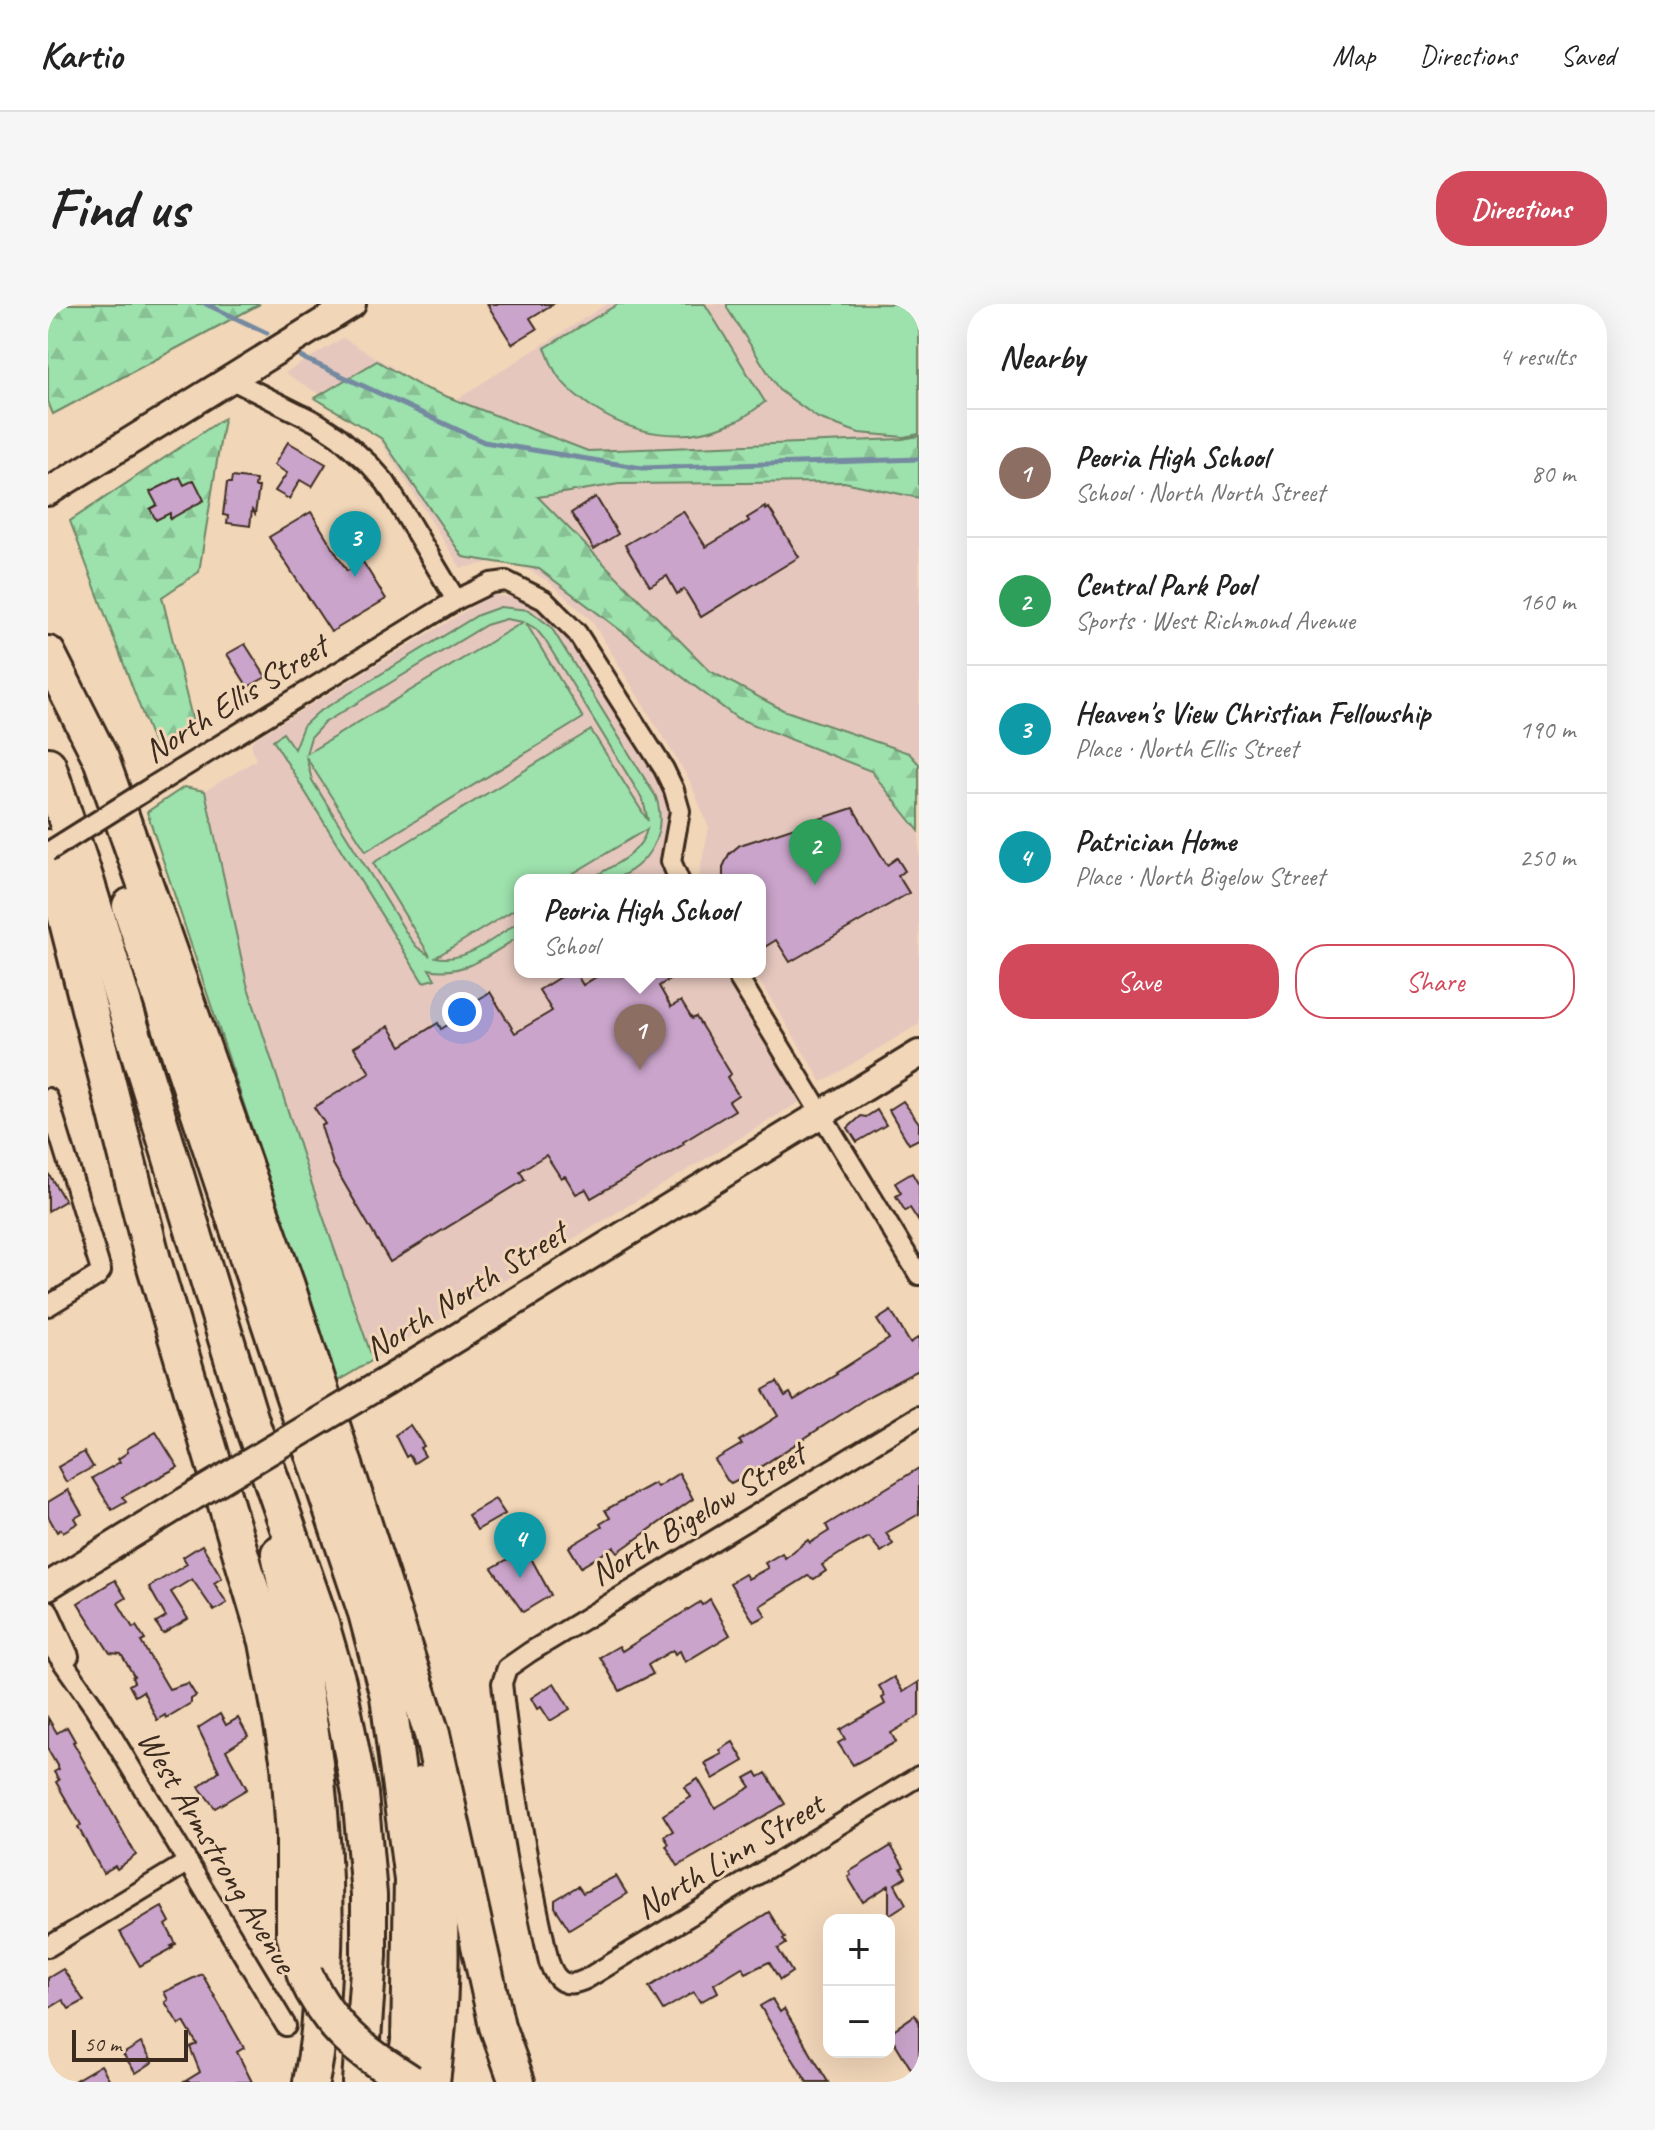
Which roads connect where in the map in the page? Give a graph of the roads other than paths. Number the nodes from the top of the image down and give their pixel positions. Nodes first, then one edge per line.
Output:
1 (350, 304) edge
2 (232, 380) junction
3 (53, 490) edge
4 (456, 600) junction
5 (48, 654) edge
6 (48, 660) edge
7 (48, 765) edge
8 (48, 850) edge
9 (676, 874) edge
10 (739, 978) edge
11 (919, 1054) edge
12 (821, 1113) junction
13 (51, 1118) edge
14 (919, 1275) edge
15 (48, 1306) edge
16 (919, 1416) edge
17 (253, 1427) junction
18 (48, 1586) edge
19 (48, 1610) edge
20 (48, 1641) edge
21 (388, 1696) junction
22 (95, 1708) junction
23 (919, 1776) edge
24 (188, 1862) junction
25 (48, 1947) edge
26 (571, 1985) joint
27 (286, 2026) dead end
28 (311, 2082) edge
29 (360, 2082) edge
30 (401, 2082) edge
31 (410, 2082) edge
32 (432, 2082) edge
33 (517, 2082) edge

1 - 2 street
2 - 3 street
2 - 4 street
4 - 8 street, North Ellis Street, bridge
4 - 9 street, North Ellis Street
5 - 33 highway
6 - 21 highway
7 - 17 highway
8 - 31 highway, bridge
10 - 12 street
11 - 12 street, North North Street
12 - 14 street
12 - 18 street, North North Street, bridge
13 - 15 street
16 - 26 street, North Bigelow Street
17 - 28 highway
17 - 29 highway
19 - 22 street, West Armstrong Avenue
20 - 22 street, West Armstrong Avenue
21 - 30 highway
21 - 32 highway
22 - 24 street, West Armstrong Avenue
23 - 26 street, North Linn Street
24 - 25 street
24 - 27 street, West Armstrong Avenue

